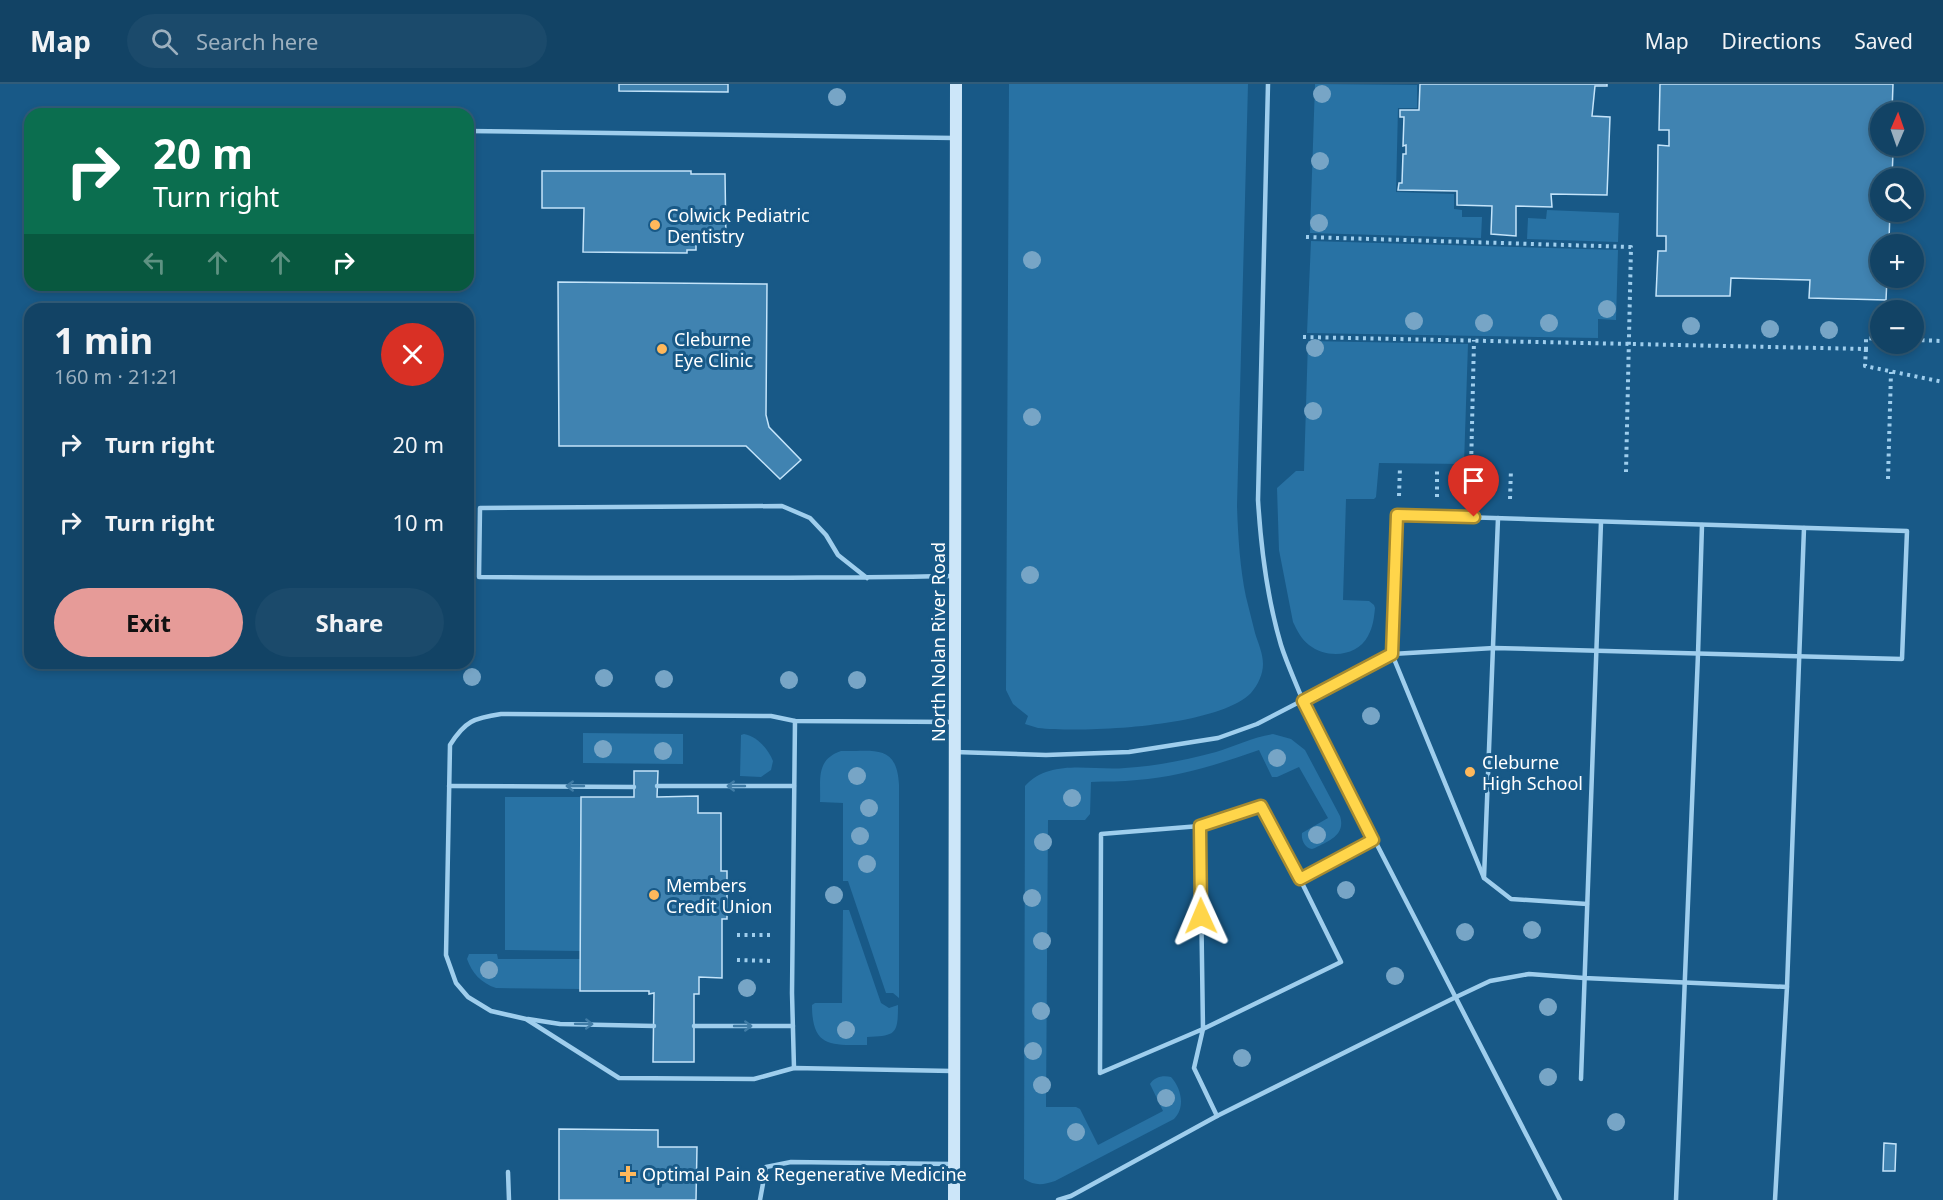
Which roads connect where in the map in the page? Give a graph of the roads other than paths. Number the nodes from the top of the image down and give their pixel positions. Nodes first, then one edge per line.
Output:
1 (956, 84) edge
2 (1268, 84) edge
3 (474, 131) edge
4 (955, 138) junction
5 (1498, 518) junction
6 (1601, 522) junction
7 (1702, 525) junction
8 (1804, 528) junction
9 (956, 576) junction
10 (867, 578) junction
11 (1494, 648) junction
12 (1597, 651) junction
13 (1392, 654) junction
14 (1698, 654) junction
15 (1801, 656) junction
16 (1303, 701) junction
17 (795, 721) junction
18 (956, 722) junction
19 (955, 752) junction
20 (449, 786) junction
21 (657, 786) dead end
22 (794, 786) junction
23 (634, 787) dead end
24 (1200, 826) junction
25 (1373, 840) junction
26 (1484, 878) junction
27 (1300, 879) junction
28 (1587, 904) junction
29 (1584, 978) junction
30 (1684, 983) junction
31 (1787, 987) junction
32 (1454, 998) junction
33 (526, 1019) junction
34 (654, 1026) dead end
35 (694, 1026) dead end
36 (793, 1026) junction
37 (1203, 1029) junction
38 (794, 1068) junction
39 (955, 1071) junction
40 (1581, 1079) dead end
41 (1217, 1116) junction
42 (954, 1164) junction
43 (508, 1172) dead end
44 (508, 1200) edge
45 (760, 1200) edge
46 (954, 1200) edge
47 (1058, 1200) edge
48 (1560, 1200) edge
49 (1676, 1200) edge
50 (1775, 1200) edge

1 - 4 main road, North Nolan River Road
2 - 16 lane
3 - 4 lane
4 - 9 main road, North Nolan River Road
5 - 6 lane
5 - 11 lane
5 - 13 lane
6 - 7 lane
6 - 12 lane
7 - 8 lane
7 - 14 lane
8 - 15 lane
8 - 15 lane
9 - 10 lane
9 - 18 main road, North Nolan River Road
10 - 10 lane
11 - 12 lane
11 - 13 lane
11 - 26 lane
12 - 14 lane
12 - 28 lane
13 - 16 lane
13 - 26 lane
14 - 15 lane
14 - 30 lane
15 - 31 lane
16 - 19 lane
16 - 25 lane
17 - 18 lane
17 - 20 lane
17 - 22 lane
18 - 19 main road, North Nolan River Road
19 - 39 main road, North Nolan River Road
23 -> 20 lane
20 - 33 lane
22 -> 21 lane
22 - 36 lane
24 - 27 lane
24 - 37 lane
24 - 37 lane
25 - 27 lane
25 - 32 lane
26 - 28 lane
27 - 37 lane
28 - 29 lane
29 - 30 lane
29 - 32 lane
29 - 40 lane
30 - 31 lane
30 - 49 lane
31 - 50 lane
32 - 41 lane
32 - 48 lane
33 -> 34 lane
33 - 38 lane
35 -> 36 lane
36 - 38 lane
37 - 41 lane
38 - 39 lane
39 - 42 main road, North Nolan River Road
41 - 47 lane
42 - 45 lane
42 - 46 main road, North Nolan River Road
43 - 44 lane

